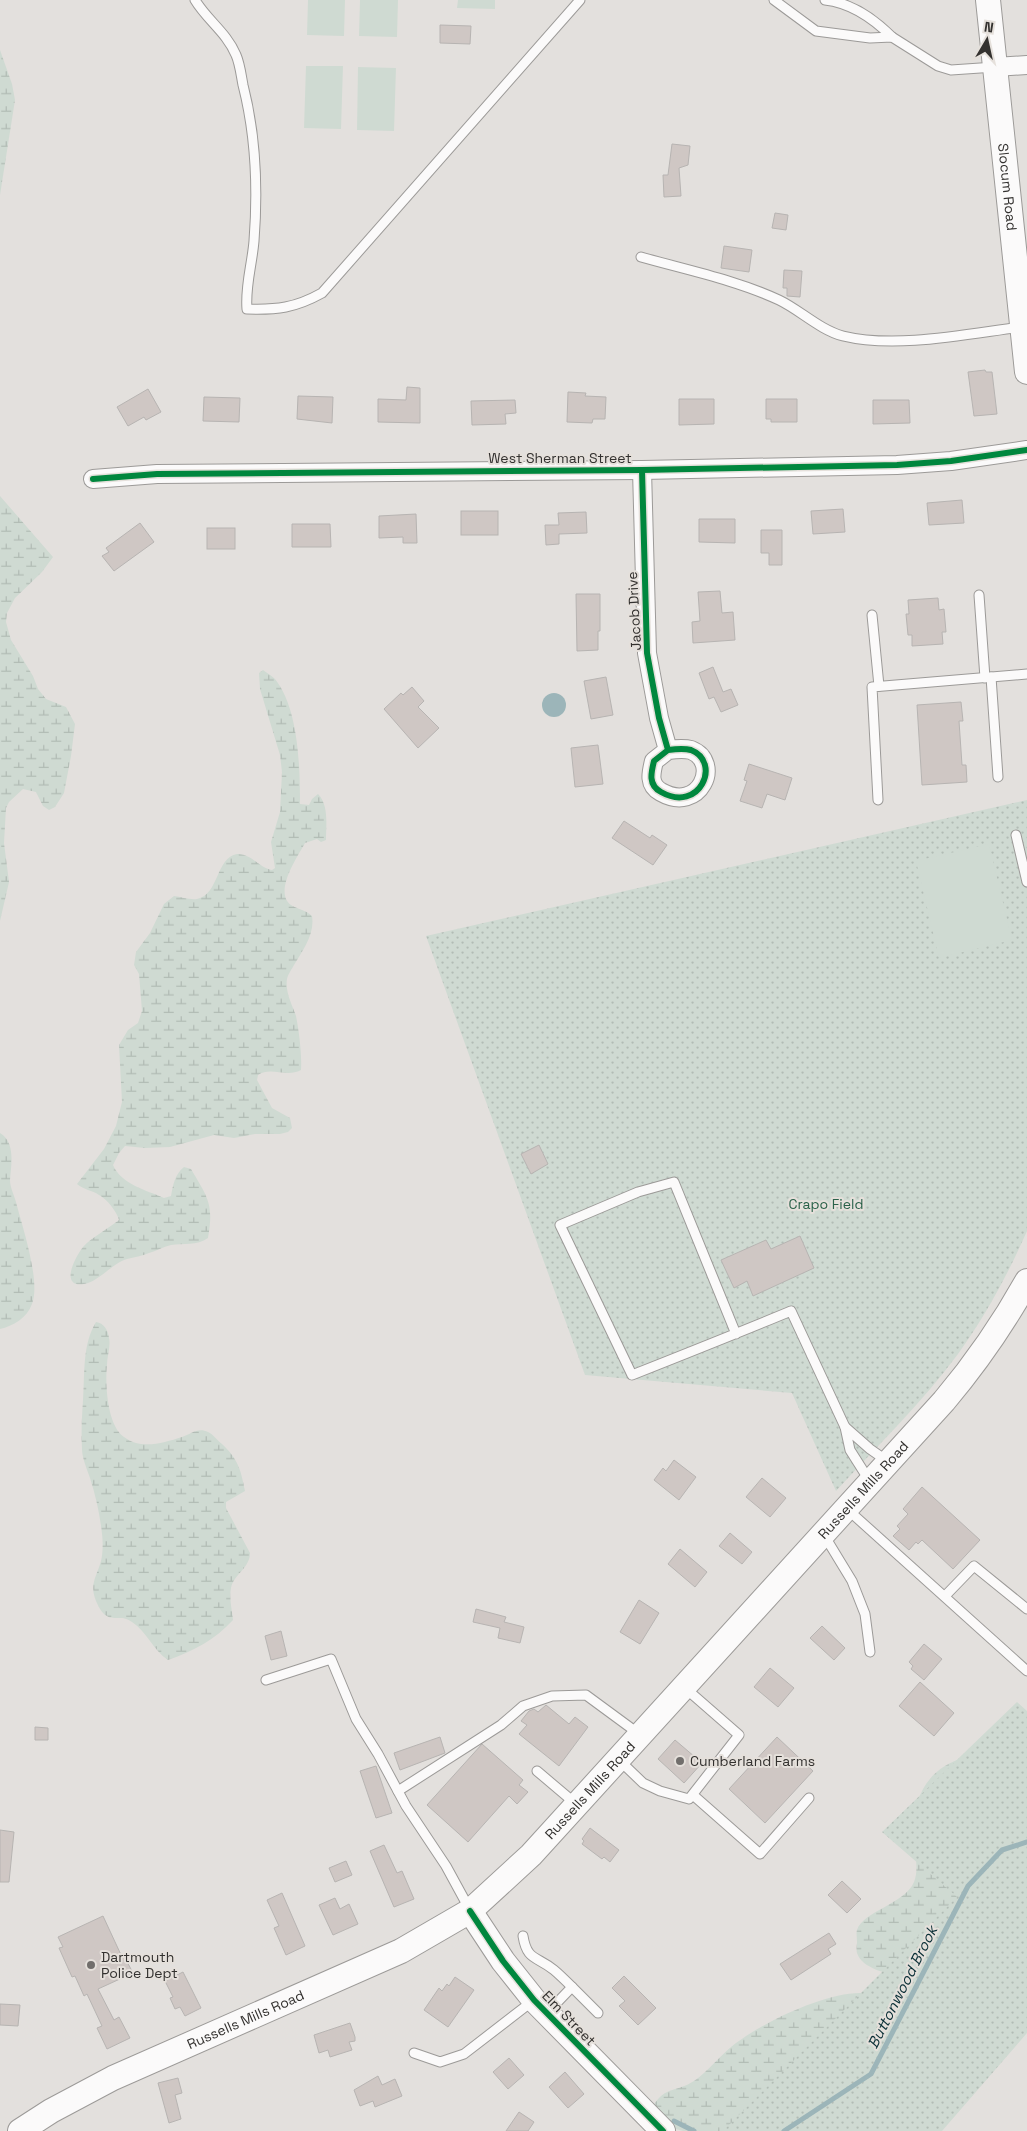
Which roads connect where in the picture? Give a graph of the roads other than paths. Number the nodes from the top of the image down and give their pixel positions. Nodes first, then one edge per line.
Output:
1 (195, 0) edge
2 (580, 0) edge
3 (774, 0) edge
4 (826, 0) edge
5 (988, 0) edge
6 (892, 36) junction
7 (1027, 65) edge
8 (995, 67) junction
9 (641, 257) dead end
10 (1022, 327) junction
11 (1027, 372) edge
12 (1027, 450) edge
13 (642, 470) junction
14 (93, 479) dead end
15 (979, 595) dead end
16 (872, 615) dead end
17 (1027, 674) edge
18 (988, 677) junction
19 (880, 686) junction
20 (668, 750) dead end
21 (998, 778) dead end
22 (878, 800) dead end
23 (1016, 835) dead end
24 (1027, 882) edge
25 (1027, 1281) edge
26 (736, 1334) junction
27 (845, 1427) junction
28 (889, 1462) junction
29 (870, 1483) junction
30 (846, 1509) junction
31 (823, 1534) junction
32 (945, 1596) junction
33 (1027, 1609) edge
34 (870, 1652) dead end
35 (1027, 1671) edge
36 (266, 1680) dead end
37 (684, 1687) junction
38 (640, 1734) junction
39 (618, 1759) junction
40 (537, 1770) dead end
41 (398, 1790) junction
42 (693, 1795) junction
43 (809, 1798) dead end
44 (576, 1804) junction
45 (470, 1911) junction
46 (523, 1936) dead end
47 (572, 1987) junction
48 (540, 2007) junction
49 (598, 2013) dead end
50 (414, 2053) dead end
51 (20, 2131) edge
52 (664, 2131) edge

1 - 2 lane
3 - 6 lane
4 - 6 lane
5 - 8 main road, Slocum Road
6 - 8 lane
7 - 8 street
8 - 10 main road, Slocum Road
9 - 10 lane
10 - 11 main road, Slocum Road
12 - 13 street, West Sherman Street
13 - 14 street, West Sherman Street
13 - 20 street, Jacob Drive
15 - 18 lane
16 - 19 lane
17 - 18 lane
18 - 19 lane
18 - 21 lane
19 - 22 lane
23 - 24 lane
25 - 28 main road, Russells Mills Road
26 - 26 lane
26 - 27 lane
27 - 28 lane
27 - 29 lane
28 - 29 main road, Russells Mills Road
29 - 30 main road, Russells Mills Road
30 - 31 main road, Russells Mills Road
30 - 32 lane
31 - 34 lane
31 - 37 main road, Russells Mills Road
32 - 33 lane
32 - 35 lane
36 - 41 lane
37 - 38 main road, Russells Mills Road
37 - 42 lane
38 - 39 main road, Russells Mills Road
38 - 41 lane
39 - 42 lane
39 - 44 main road, Russells Mills Road
40 - 44 lane
41 - 45 lane
42 - 43 lane
44 - 45 main road, Russells Mills Road
45 - 48 main road, Elm Street
45 - 51 main road, Russells Mills Road
46 - 47 lane
47 - 48 lane
47 - 49 lane
48 - 50 lane
48 - 52 main road, Elm Street

